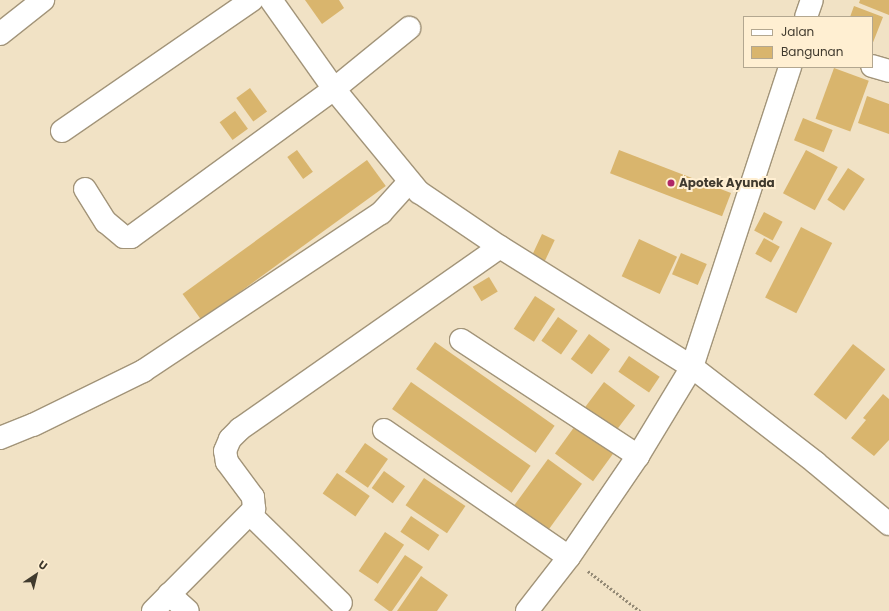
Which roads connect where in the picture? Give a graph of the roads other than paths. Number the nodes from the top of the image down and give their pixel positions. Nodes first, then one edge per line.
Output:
1 (43, 0) edge
2 (252, 0) edge
3 (271, 0) edge
4 (812, 0) edge
5 (806, 16) edge
6 (409, 28) dead end
7 (0, 34) edge
8 (873, 66) edge
9 (790, 68) edge
10 (889, 71) edge
11 (334, 89) junction
12 (62, 131) dead end
13 (85, 189) dead end
14 (421, 192) junction
15 (500, 247) junction
16 (461, 340) dead end
17 (692, 367) junction
18 (384, 430) dead end
19 (0, 438) edge
20 (638, 456) junction
21 (250, 514) junction
22 (889, 524) edge
23 (569, 557) junction
24 (170, 594) junction
25 (341, 603) dead end
26 (153, 611) edge
27 (188, 611) edge
28 (527, 611) edge

1 - 7 street
2 - 12 street
3 - 11 street
4 - 5 street
6 - 11 street
8 - 10 street
9 - 17 street
11 - 13 street
11 - 14 street
14 - 15 street
14 - 19 street
15 - 17 street
15 - 21 street
16 - 20 street
17 - 20 street
17 - 22 street
18 - 23 street
20 - 23 street
21 - 24 street
21 - 25 street
23 - 28 street
24 - 26 street
24 - 27 street

